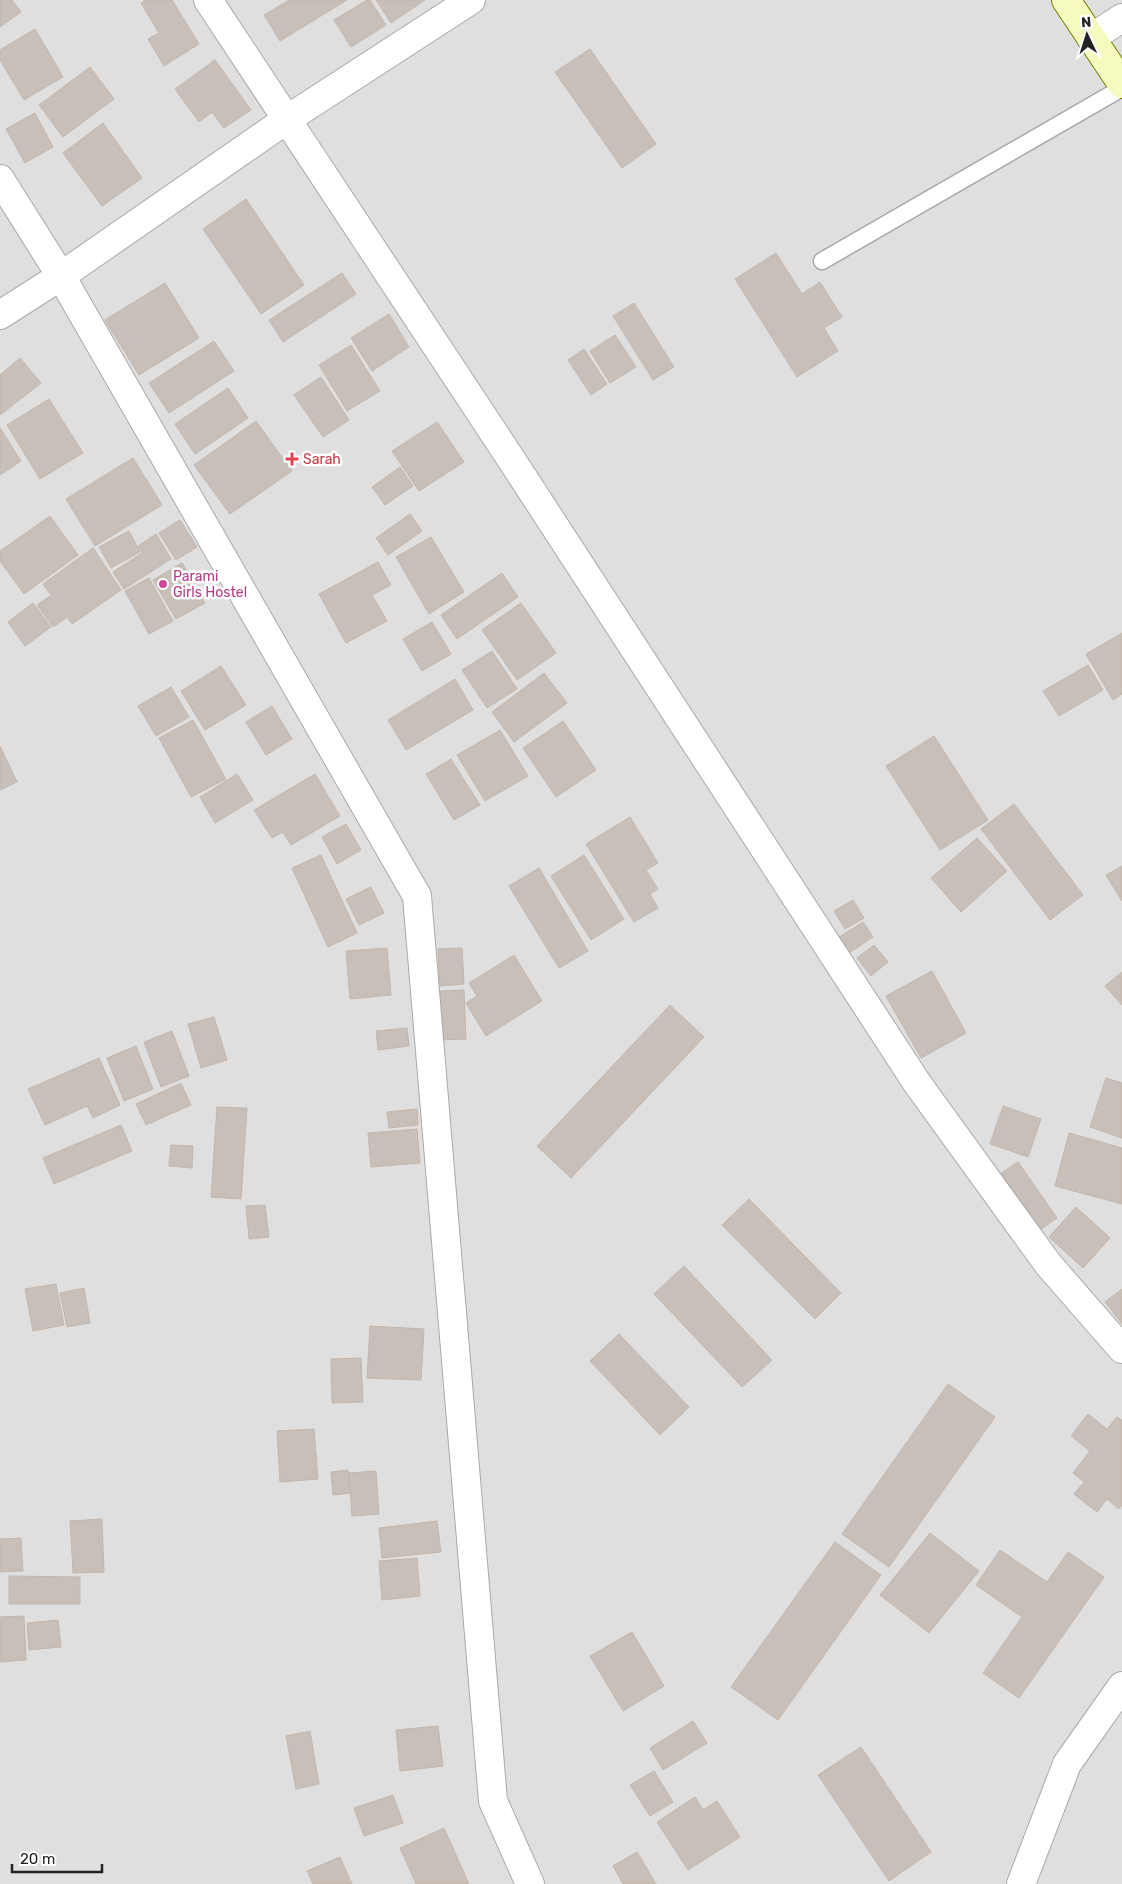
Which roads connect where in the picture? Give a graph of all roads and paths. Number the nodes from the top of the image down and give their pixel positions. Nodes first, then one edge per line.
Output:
1 (208, 0) edge
2 (471, 0) edge
3 (1066, 0) edge
4 (1122, 18) edge
5 (1091, 38) junction
6 (1122, 86) edge
7 (286, 120) junction
8 (0, 178) edge
9 (822, 261) dead end
10 (61, 276) junction
11 (0, 315) edge
12 (1122, 1349) edge
13 (1122, 1686) edge
14 (530, 1884) edge
15 (1020, 1884) edge

1 - 7 street
2 - 7 street
3 - 5 main road
4 - 5 street
5 - 6 main road
6 - 9 lane
7 - 10 street
7 - 12 street
8 - 10 street
10 - 11 street
10 - 14 street
13 - 15 street

